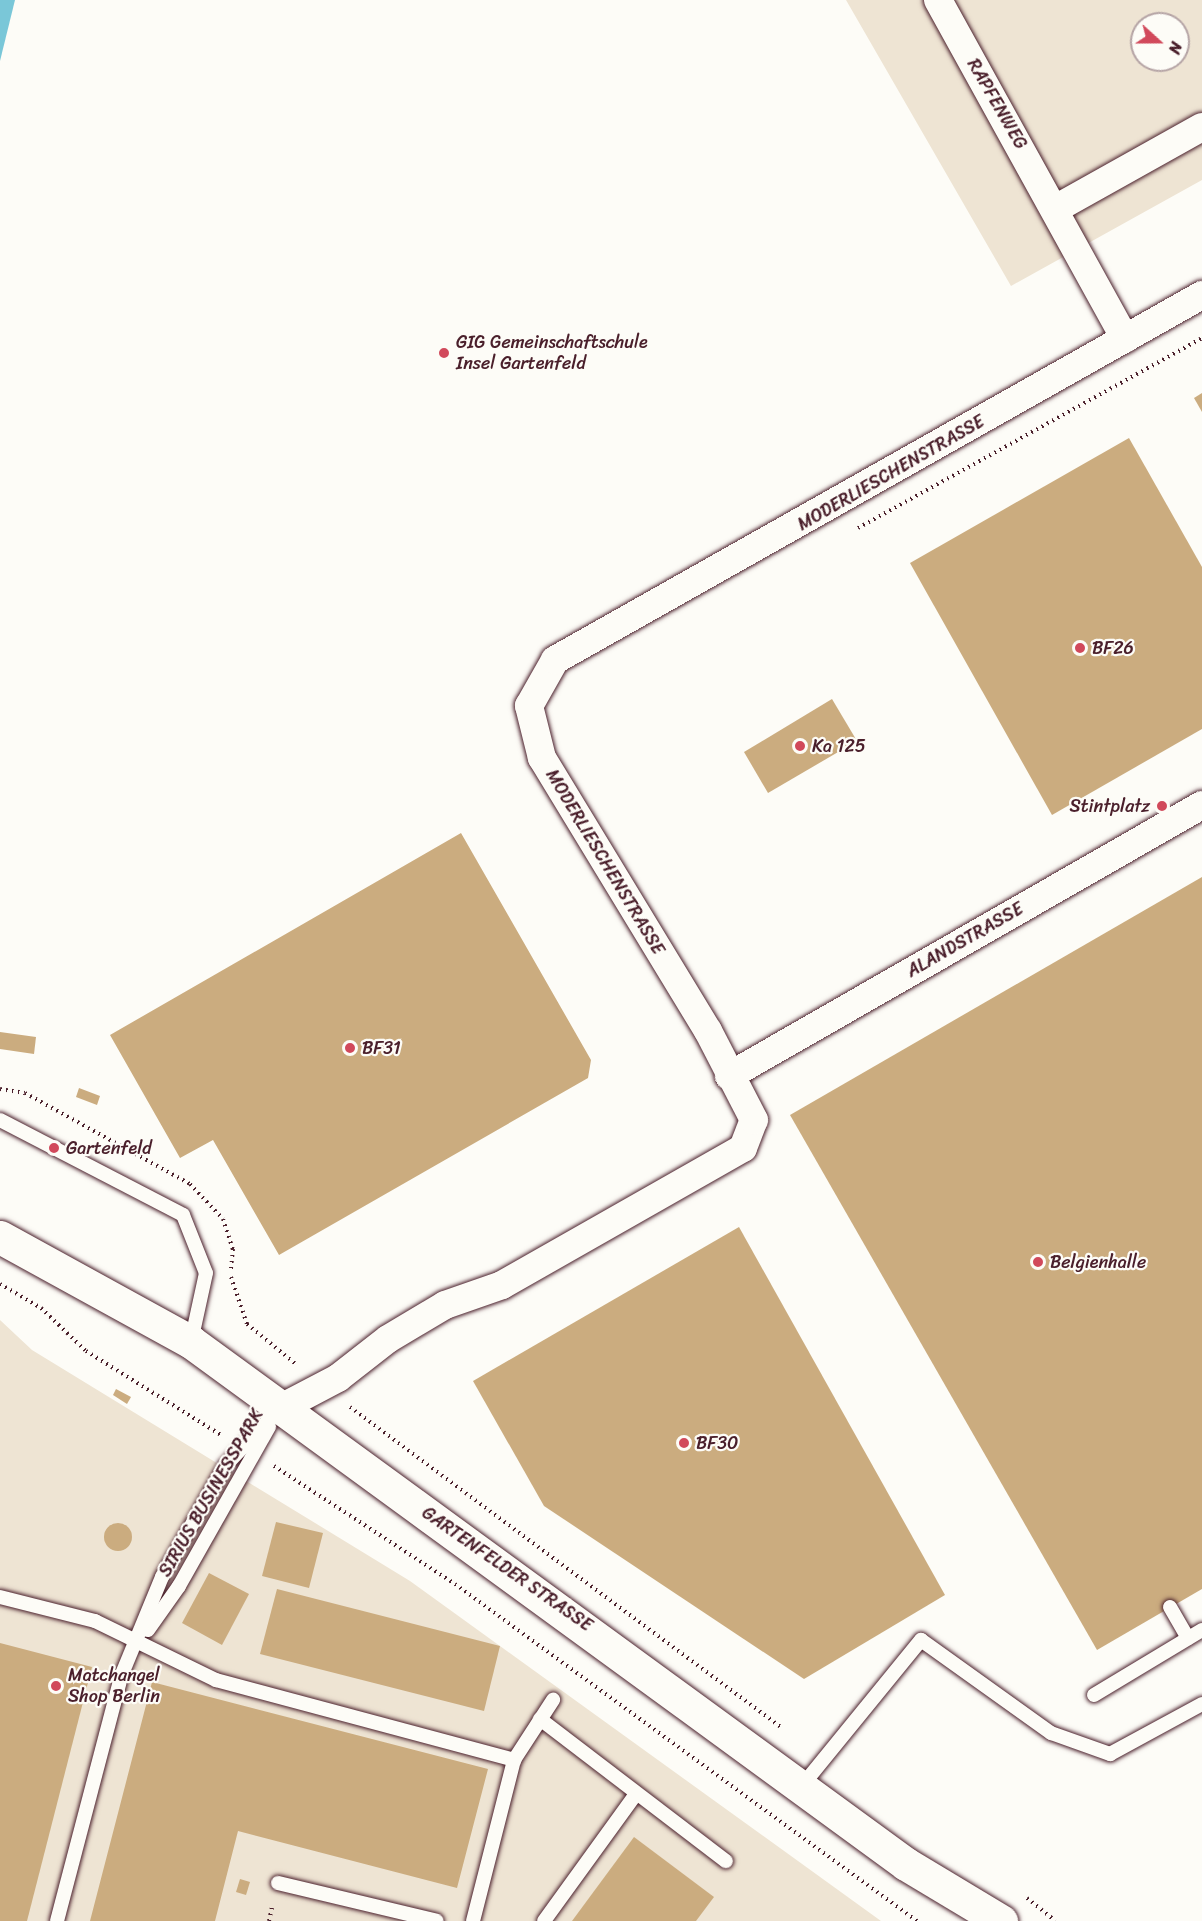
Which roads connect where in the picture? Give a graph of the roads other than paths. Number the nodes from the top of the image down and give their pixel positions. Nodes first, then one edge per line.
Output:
1 (938, 0) edge
2 (1202, 127) edge
3 (1057, 208) junction
4 (1202, 295) edge
5 (1125, 339) junction
6 (1202, 805) edge
7 (729, 1076) junction
8 (0, 1120) edge
9 (0, 1237) edge
10 (191, 1342) junction
11 (279, 1409) junction
12 (248, 1451) junction
13 (0, 1597) edge
14 (1170, 1607) dead end
15 (1202, 1630) edge
16 (1188, 1638) junction
17 (138, 1644) junction
18 (1094, 1695) dead end
19 (553, 1700) dead end
20 (1202, 1704) edge
21 (540, 1719) junction
22 (514, 1760) junction
23 (801, 1787) junction
24 (636, 1794) junction
25 (726, 1861) dead end
26 (278, 1883) dead end
27 (57, 1921) edge
28 (437, 1921) edge
29 (473, 1921) edge
30 (544, 1921) edge
31 (1001, 1921) edge

1 - 3 street, RAPFENWEG
2 - 3 street
3 - 5 street, RAPFENWEG
4 - 5 street, MODERLIESCHENSTRASSE
5 - 7 street, MODERLIESCHENSTRASSE
6 - 7 street, ALANDSTRASSE
7 - 11 street, MODERLIESCHENSTRASSE
8 - 10 lane
9 - 10 main road, GARTENFELDER STRASSE
10 - 11 main road, GARTENFELDER STRASSE
11 - 12 lane, SIRIUS BUSINESSPARK
11 - 23 main road, GARTENFELDER STRASSE
12 - 17 lane, SIRIUS BUSINESSPARK
12 - 17 lane, SIRIUS BUSINESSPARK
13 - 17 lane
14 - 16 lane
15 - 16 lane
16 - 18 lane
17 - 22 lane
17 - 27 lane
19 - 21 lane
20 - 23 lane
21 - 22 lane
21 - 24 lane
22 - 29 lane
23 - 31 main road, GARTENFELDER STRASSE
24 - 25 lane
24 - 30 lane
26 - 28 lane

